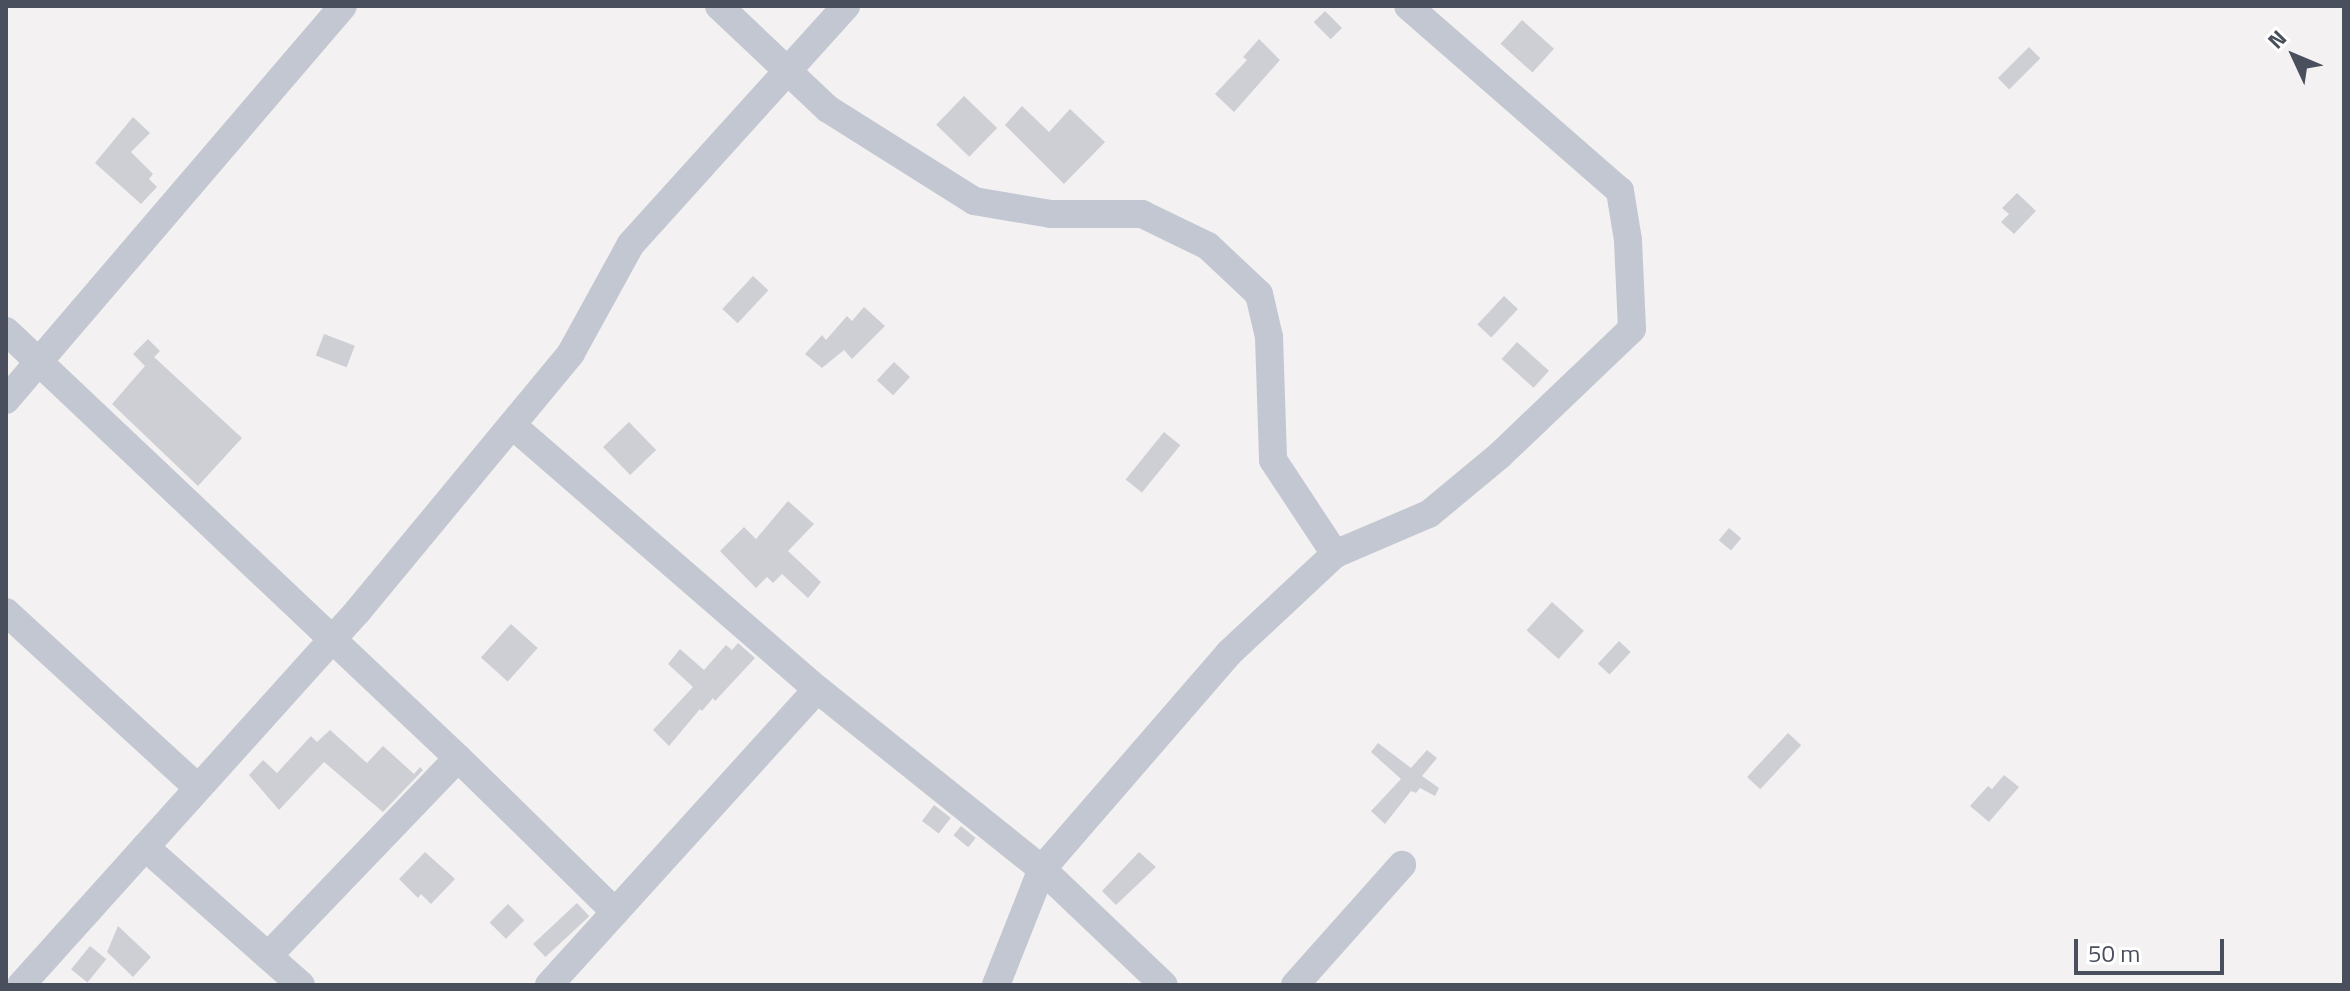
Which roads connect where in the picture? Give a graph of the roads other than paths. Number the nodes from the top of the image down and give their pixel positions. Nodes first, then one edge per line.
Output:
1 (343, 6) edge
2 (719, 6) edge
3 (846, 6) edge
4 (1408, 6) edge
5 (790, 71) junction
6 (6, 331) edge
7 (39, 364) junction
8 (6, 400) edge
9 (512, 425) junction
10 (1335, 554) junction
11 (6, 612) edge
12 (332, 640) junction
13 (817, 689) junction
14 (458, 758) junction
15 (198, 788) junction
16 (145, 847) junction
17 (1402, 865) dead end
18 (1042, 869) junction
19 (615, 912) junction
20 (268, 956) junction
21 (26, 983) edge
22 (301, 985) edge
23 (549, 985) edge
24 (996, 985) edge
25 (1164, 985) edge
26 (1295, 985) edge

1 - 7 street
2 - 5 street
3 - 5 street
4 - 10 street
5 - 9 street
5 - 10 street
6 - 7 street
7 - 8 street
7 - 12 street
9 - 12 street
9 - 13 street
10 - 18 street
11 - 15 street
12 - 14 street
12 - 15 street
13 - 18 street
13 - 19 street
14 - 19 street
14 - 20 street
15 - 16 street
16 - 20 street
16 - 21 street
17 - 26 street
18 - 24 street
18 - 25 street
19 - 23 street
20 - 22 street

